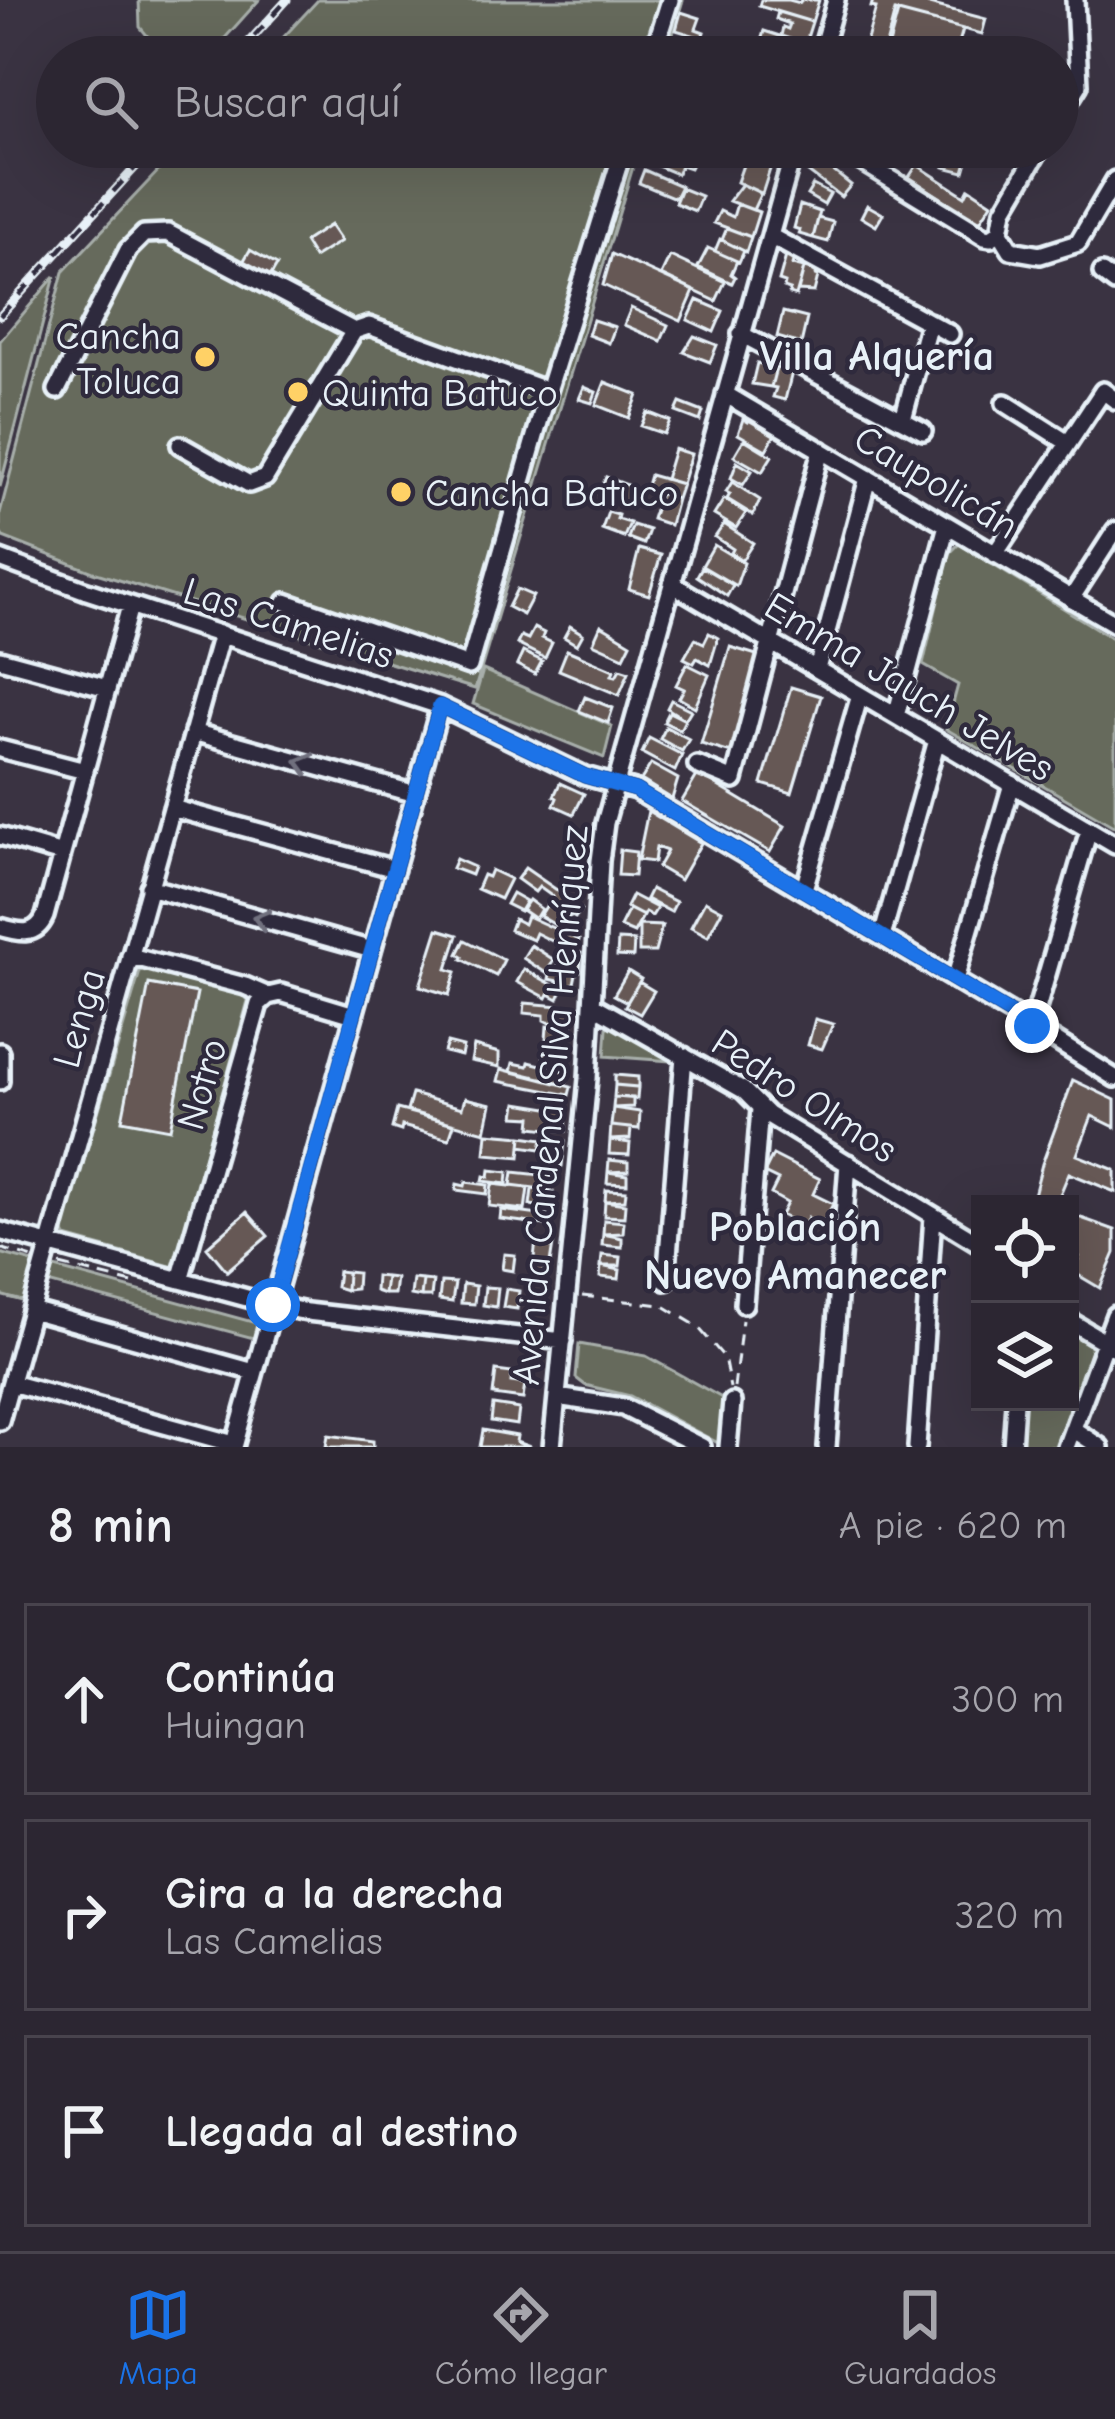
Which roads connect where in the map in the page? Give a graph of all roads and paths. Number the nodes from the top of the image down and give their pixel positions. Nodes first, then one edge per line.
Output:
1 (670, 0) edge
2 (836, 0) edge
3 (1075, 0) edge
4 (659, 36) edge
5 (826, 36) edge
6 (1076, 36) edge
7 (617, 168) edge
8 (789, 168) edge
9 (872, 168) edge
10 (1029, 168) edge
11 (1115, 180) edge
12 (1000, 232) junction
13 (770, 236) junction
14 (929, 322) junction
15 (354, 331) junction
16 (741, 334) junction
17 (950, 334) dead end
18 (57, 390) dead end
19 (548, 391) junction
20 (724, 394) junction
21 (1109, 396) edge
22 (1005, 403) dead end
23 (903, 419) junction
24 (923, 430) dead end
25 (1068, 443) junction
26 (180, 445) dead end
27 (821, 450) junction
28 (868, 478) junction
29 (946, 525) junction
30 (1115, 531) edge
31 (995, 554) junction
32 (0, 559) edge
33 (672, 584) junction
34 (1071, 598) junction
35 (286, 602) dead end
36 (130, 606) junction
37 (1115, 624) edge
38 (220, 634) junction
39 (771, 642) junction
40 (0, 659) edge
41 (817, 669) junction
42 (107, 688) junction
43 (860, 695) junction
44 (440, 706) junction
45 (896, 716) junction
46 (193, 732) junction
47 (937, 740) junction
48 (0, 748) edge
49 (697, 765) dead end
50 (85, 771) junction
51 (614, 784) junction
52 (1012, 784) junction
53 (416, 794) junction
54 (172, 808) junction
55 (1089, 830) junction
56 (0, 836) edge
57 (1115, 845) edge
58 (62, 854) junction
59 (395, 868) junction
60 (149, 887) junction
61 (804, 889) junction
62 (0, 927) edge
63 (882, 937) junction
64 (372, 950) junction
65 (130, 956) junction
66 (955, 980) junction
67 (268, 995) junction
68 (593, 1005) junction
69 (354, 1015) junction
70 (1032, 1026) junction
71 (1, 1053) edge
72 (684, 1056) junction
73 (1113, 1071) edge
74 (0, 1081) edge
75 (760, 1108) junction
76 (848, 1163) junction
77 (933, 1216) junction
78 (0, 1231) edge
79 (971, 1239) edge
80 (49, 1244) junction
81 (180, 1280) junction
82 (666, 1281) dead end
83 (568, 1295) junction
84 (744, 1304) joint
85 (273, 1305) junction
86 (31, 1310) junction
87 (1115, 1315) edge
88 (1079, 1327) edge
89 (563, 1341) junction
90 (1110, 1345) edge
91 (254, 1372) junction
92 (10, 1383) junction
93 (557, 1396) junction
94 (732, 1402) junction
95 (1014, 1411) edge
96 (0, 1421) edge
97 (1073, 1430) junction
98 (234, 1446) edge
99 (700, 1446) edge
100 (551, 1447) edge
101 (728, 1447) edge
102 (826, 1447) edge
103 (917, 1447) edge
104 (1012, 1447) edge
105 (1066, 1447) edge
106 (1100, 1447) edge

1 - 4 street
2 - 5 street
3 - 6 street
7 - 19 street
8 - 13 street, Avenida Cardenal Silva Henríquez
9 - 12 street
10 - 12 street
11 - 12 street
13 - 14 street
13 - 16 street, Avenida Cardenal Silva Henríquez
14 - 17 street
14 - 23 street
15 - 18 street
15 - 19 street
15 - 26 street
16 - 20 street, Avenida Cardenal Silva Henríquez
16 - 23 street
19 - 35 street
20 - 27 street, Caupolicán
20 - 33 street, Avenida Cardenal Silva Henríquez
21 - 25 street
22 - 25 street
23 - 24 street
25 - 31 street
27 - 28 street, Caupolicán
27 - 39 street
28 - 29 street, Caupolicán
28 - 41 street
29 - 31 street, Caupolicán
29 - 45 street
30 - 34 street
31 - 34 street, Caupolicán
32 - 36 street, Las Camelias
33 - 39 street, Emma Jauch Jelves
33 - 51 street, Avenida Cardenal Silva Henríquez
34 - 37 street, Caupolicán
36 - 38 street, Las Camelias
36 - 42 street
38 - 44 street, Las Camelias
38 - 46 street, Lenga
39 - 41 street, Emma Jauch Jelves
39 - 49 street
40 - 42 street
41 - 43 street, Emma Jauch Jelves
42 - 50 street
43 - 45 street, Emma Jauch Jelves
43 - 61 street
44 - 51 street, Las Camelias
44 - 53 street
45 - 47 street, Emma Jauch Jelves
53 -> 46 street
46 - 54 street, Lenga
47 - 52 street, Emma Jauch Jelves
47 - 63 street
48 - 50 street
50 - 58 street
51 - 61 street, Las Camelias
51 - 68 street, Avenida Cardenal Silva Henríquez
52 - 55 street, Emma Jauch Jelves
52 - 66 street
53 - 59 street
54 - 59 street
54 - 60 street, Lenga
55 - 57 street, Emma Jauch Jelves
55 - 70 street
56 - 58 street
58 - 62 street
59 - 64 street
64 -> 60 street
60 - 65 street, Lenga
61 - 63 street, Las Camelias
63 - 66 street, Las Camelias
64 - 69 street
65 - 67 street
65 - 80 street, Lenga
66 - 70 street, Las Camelias
67 - 69 street
67 - 81 street, Notro
68 - 72 street, Pedro Olmos
68 - 83 street, Avenida Cardenal Silva Henríquez
69 - 85 street
70 - 73 street, Las Camelias
71 - 74 street
72 - 75 street, Pedro Olmos
72 - 82 street
75 - 76 street, Pedro Olmos
75 - 84 street
76 - 77 street, Pedro Olmos
76 - 102 street
77 - 79 street, Pedro Olmos
77 - 103 street
78 - 80 street
80 - 81 street
80 - 86 street, Lenga
81 - 85 street
83 - 89 street, Avenida Cardenal Silva Henríquez
83 - 94 path
84 - 94 path
85 - 89 street
85 - 91 street
86 - 91 street
86 - 92 street, Lenga
87 - 90 street
88 - 90 street
89 - 93 street, Avenida Cardenal Silva Henríquez
90 - 97 street
91 - 98 street
92 - 96 street, Lenga
92 - 98 street
93 - 99 street
93 - 100 street, Avenida Cardenal Silva Henríquez
94 - 101 street
95 - 104 street
97 - 105 street
97 - 106 street

